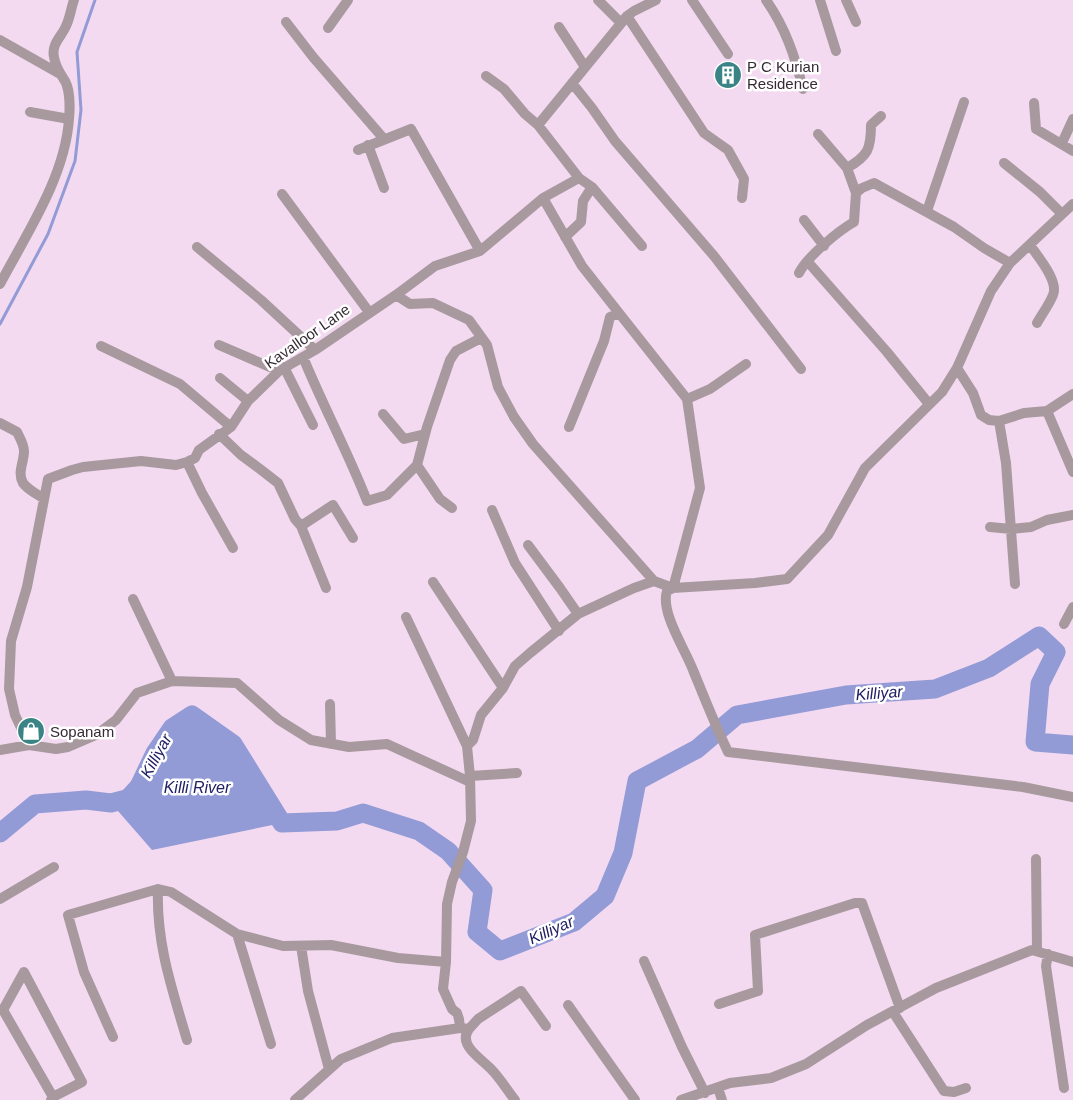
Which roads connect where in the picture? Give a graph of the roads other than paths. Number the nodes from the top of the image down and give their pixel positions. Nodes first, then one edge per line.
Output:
1 (74, 0) edge
2 (348, 0) edge
3 (598, 0) edge
4 (656, 0) edge
5 (692, 0) edge
6 (766, 0) edge
7 (820, 0) edge
8 (846, 0) edge
9 (624, 20) junction
10 (286, 22) dead end
11 (856, 22) dead end
12 (559, 27) dead end
13 (328, 28) dead end
14 (0, 40) edge
15 (836, 51) dead end
16 (728, 54) dead end
17 (585, 66) junction
18 (60, 74) junction
19 (486, 76) dead end
20 (572, 83) junction
21 (803, 89) dead end
22 (964, 102) dead end
23 (1034, 103) dead end
24 (30, 112) dead end
25 (881, 116) dead end
26 (69, 119) junction
27 (1073, 119) edge
28 (538, 125) junction
29 (818, 134) dead end
30 (384, 139) junction
31 (1062, 144) junction
32 (368, 145) junction
33 (358, 150) dead end
34 (1073, 151) edge
35 (1004, 164) dead end
36 (847, 168) junction
37 (579, 178) junction
38 (592, 187) junction
39 (384, 188) dead end
40 (856, 193) junction
41 (282, 194) dead end
42 (543, 198) junction
43 (742, 198) dead end
44 (1073, 204) edge
45 (927, 211) junction
46 (1062, 214) junction
47 (804, 220) dead end
48 (565, 237) junction
49 (1030, 245) junction
50 (642, 246) dead end
51 (824, 246) junction
52 (197, 247) dead end
53 (480, 251) junction
54 (808, 262) junction
55 (1010, 263) junction
56 (799, 273) dead end
57 (0, 284) edge
58 (396, 295) junction
59 (369, 312) junction
60 (619, 313) junction
61 (1036, 323) dead end
62 (481, 338) junction
63 (219, 345) dead end
64 (101, 346) dead end
65 (315, 350) junction
66 (304, 357) junction
67 (746, 364) dead end
68 (958, 368) junction
69 (281, 369) junction
70 (801, 369) dead end
71 (220, 378) dead end
72 (1073, 394) edge
73 (687, 399) junction
74 (248, 401) junction
75 (929, 404) junction
76 (1047, 412) junction
77 (382, 414) dead end
78 (999, 421) junction
79 (0, 423) edge
80 (313, 425) dead end
81 (230, 427) junction
82 (569, 427) dead end
83 (219, 434) junction
84 (425, 434) junction
85 (1070, 457) edge
86 (187, 462) junction
87 (417, 465) junction
88 (1073, 472) edge
89 (43, 498) junction
90 (452, 508) dead end
91 (492, 510) dead end
92 (1073, 515) edge
93 (300, 526) junction
94 (990, 527) dead end
95 (1011, 530) junction
96 (352, 538) dead end
97 (528, 545) dead end
98 (232, 548) dead end
99 (654, 581) junction
100 (433, 582) dead end
101 (1015, 584) dead end
102 (326, 588) dead end
103 (673, 588) junction
104 (134, 599) dead end
105 (1073, 607) edge
106 (578, 614) junction
107 (406, 618) dead end
108 (1064, 624) dead end
109 (558, 631) junction
110 (172, 681) junction
111 (502, 688) junction
112 (330, 704) dead end
113 (331, 744) junction
114 (29, 745) junction
115 (467, 746) junction
116 (0, 750) edge
117 (517, 774) dead end
118 (470, 779) junction
119 (1073, 797) edge
120 (1036, 859) dead end
121 (54, 867) dead end
122 (158, 889) junction
123 (0, 899) edge
124 (237, 934) junction
125 (301, 946) junction
126 (1037, 951) junction
127 (1048, 954) junction
128 (644, 961) dead end
129 (446, 962) junction
130 (1073, 962) edge
131 (719, 1004) dead end
132 (568, 1005) dead end
133 (896, 1010) junction
134 (546, 1026) dead end
135 (464, 1029) junction
136 (113, 1037) dead end
137 (188, 1040) dead end
138 (271, 1044) dead end
139 (329, 1069) junction
140 (718, 1088) junction
141 (966, 1088) dead end
142 (1064, 1088) dead end
143 (705, 1092) junction
144 (52, 1099) edge
145 (294, 1100) edge
146 (515, 1100) edge
147 (635, 1100) edge
148 (681, 1100) edge
149 (722, 1100) edge

1 - 18 street
2 - 13 street
3 - 9 street
4 - 9 street
5 - 16 street
6 - 21 street
7 - 15 street
8 - 11 street
9 - 17 street
9 - 43 street
10 - 30 street
12 - 17 street
14 - 18 street
17 - 20 street
18 - 26 street
19 - 28 street
20 - 28 street
20 - 70 street
22 - 45 street
23 - 31 street
24 - 26 street
25 - 36 street
26 - 57 street
27 - 31 street
28 - 37 street
29 - 36 street
30 - 32 street
30 - 53 street
31 - 34 street
32 - 33 street
32 - 39 street
35 - 46 street
36 - 40 street
37 - 38 street
37 - 42 street, Kavalloor Lane
38 - 48 street
38 - 50 street
40 - 45 street
40 - 51 street
41 - 59 street
42 - 48 street
42 - 53 street, Kavalloor Lane
44 - 46 street
45 - 55 street
46 - 49 street
47 - 51 street
48 - 60 street
49 - 55 street
49 - 61 street
51 - 54 street
52 - 65 street
53 - 58 street, Kavalloor Lane
54 - 56 street
54 - 75 street
55 - 68 street
58 - 59 street, Kavalloor Lane
58 - 62 street
59 - 65 street, Kavalloor Lane
60 - 73 street
60 - 82 street
62 - 84 street
62 - 99 street
63 - 69 street
64 - 81 street
65 - 66 street, Kavalloor Lane
66 - 69 street, Kavalloor Lane
66 - 87 street
67 - 73 street
68 - 75 street
68 - 78 street
69 - 74 street, Kavalloor Lane
69 - 80 street
71 - 74 street
72 - 76 street
73 - 103 street
74 - 81 street, Kavalloor Lane
75 - 103 street
76 - 78 street
76 - 85 street
77 - 84 street
78 - 95 street
79 - 89 street
81 - 83 street, Kavalloor Lane
83 - 86 street, Kavalloor Lane
83 - 93 street
84 - 87 street
85 - 88 street
86 - 89 street
86 - 98 street
87 - 90 street
89 - 114 street
91 - 109 street
92 - 95 street
93 - 96 street
93 - 102 street
94 - 95 street
95 - 101 street
97 - 106 street
99 - 103 street
99 - 106 street
100 - 111 street
103 - 119 street
104 - 110 street
105 - 108 street
106 - 109 street
107 - 115 street
109 - 111 street
110 - 113 street
110 - 114 street
111 - 115 street
112 - 113 street
113 - 118 street
114 - 116 street
115 - 118 street
117 - 118 street
118 - 129 street
120 - 126 street
121 - 123 street
122 - 124 street
122 - 136 street
122 - 137 street
124 - 125 street
124 - 138 street
125 - 129 street
125 - 139 street
126 - 127 street
126 - 133 street
127 - 130 street
127 - 142 street
128 - 143 street
129 - 135 street
131 - 133 street
132 - 147 street
133 - 140 street
133 - 141 street
134 - 135 street
135 - 139 street
135 - 146 street
139 - 145 street
140 - 143 street
140 - 149 street
143 - 148 street
144 - 144 street

